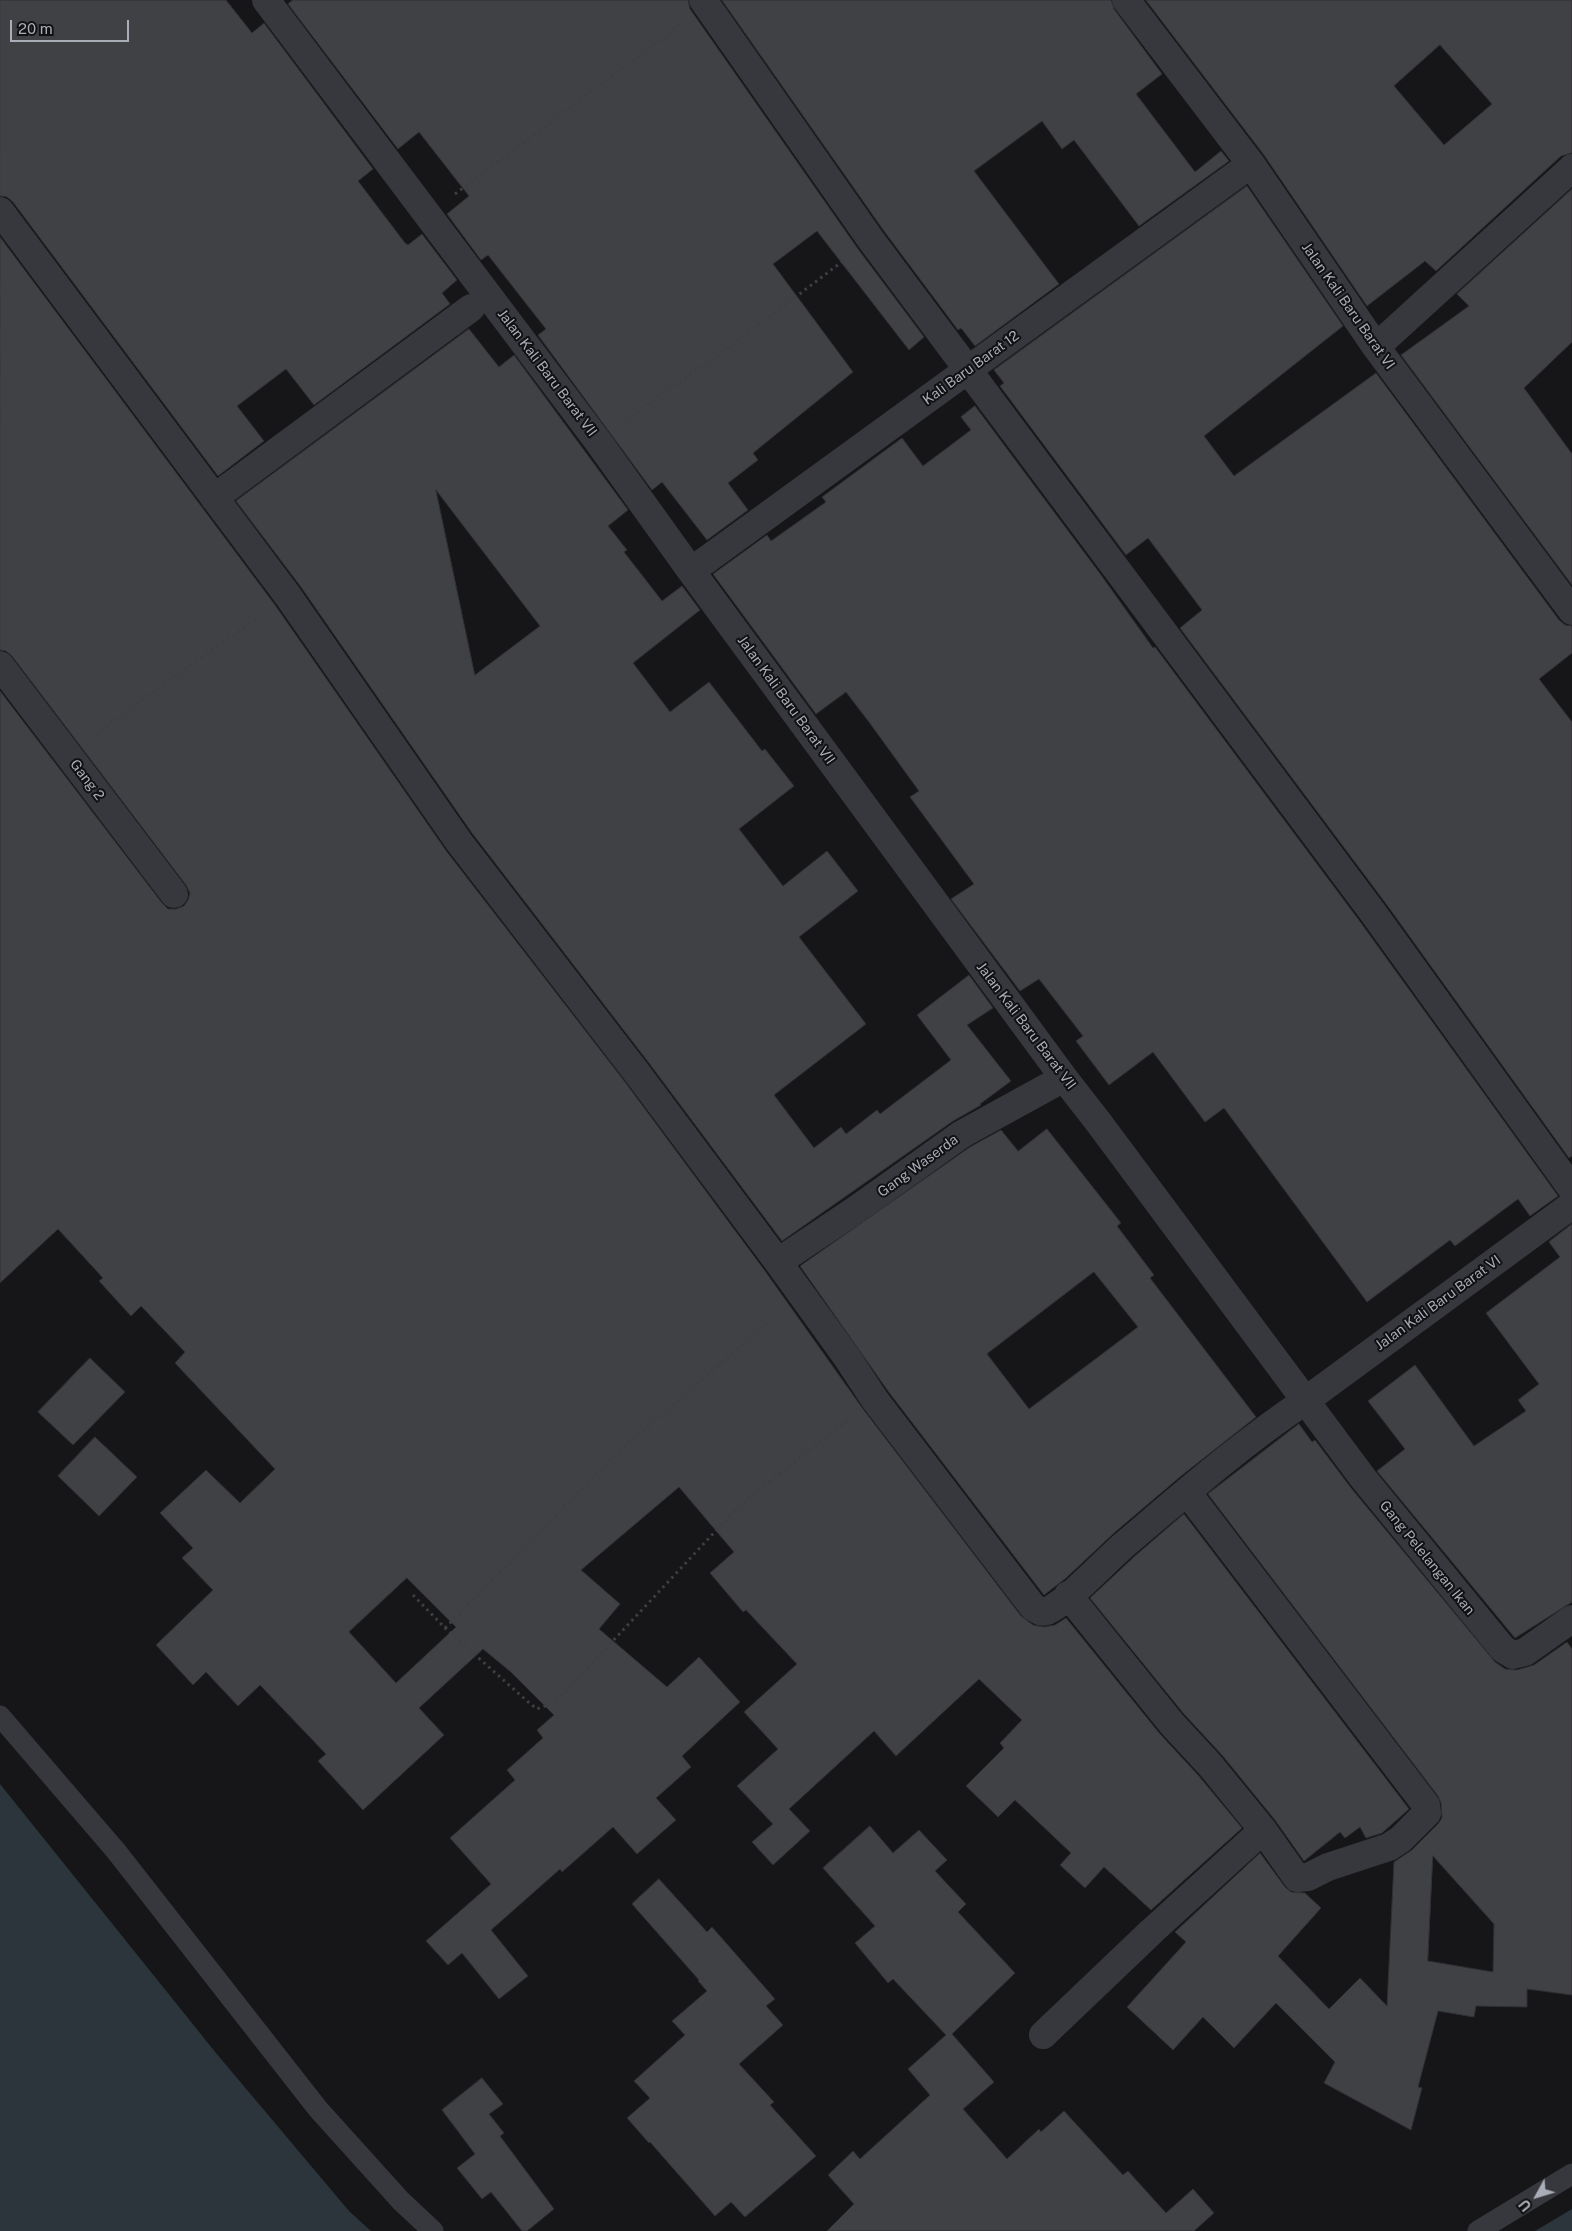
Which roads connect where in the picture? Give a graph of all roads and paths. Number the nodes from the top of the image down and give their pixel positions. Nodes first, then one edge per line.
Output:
1 (266, 0) edge
2 (1126, 0) edge
3 (705, 3) edge
4 (1251, 164) junction
5 (1572, 168) edge
6 (0, 211) edge
7 (428, 214) junction
8 (871, 240) junction
9 (470, 308) dead end
10 (1376, 347) junction
11 (967, 370) junction
12 (597, 440) junction
13 (214, 498) junction
14 (690, 571) junction
15 (288, 596) junction
16 (1572, 611) edge
17 (0, 665) edge
18 (67, 754) junction
19 (174, 894) dead end
20 (1064, 1078) junction
21 (1572, 1189) edge
22 (1572, 1205) edge
23 (778, 1262) junction
24 (802, 1296) junction
25 (875, 1400) junction
26 (1305, 1401) junction
27 (1187, 1492) junction
28 (413, 1595) dead end
29 (1068, 1595) junction
30 (1569, 1626) edge
31 (445, 1628) junction
32 (0, 1716) edge
33 (1263, 1830) junction
34 (1043, 2035) dead end
35 (1572, 2174) edge
36 (433, 2231) edge
37 (1478, 2231) edge

1 - 7 street, Jalan Kali Baru Barat VII
2 - 4 street, Jalan Kali Baru Barat VI
3 - 7 path
3 - 8 street
4 - 10 street, Jalan Kali Baru Barat VI
4 - 11 street, Kali Baru Barat 12
5 - 10 street
6 - 13 street, Jalan Kali Baru Barat VI
7 - 12 street, Jalan Kali Baru Barat VII
8 - 11 street
8 - 12 path
9 - 13 street
10 - 16 street, Jalan Kali Baru Barat VI
11 - 14 street, Kali Baru Barat 12
11 - 21 street
12 - 14 street, Jalan Kali Baru Barat VII
13 - 15 street, Jalan Kali Baru Barat VI
14 - 20 street, Jalan Kali Baru Barat VII
15 - 18 path
15 - 23 street, Jalan Kali Baru Barat VI
17 - 18 street, Gang 2
18 - 19 street, Gang 2
20 - 23 street, Gang Waserda
20 - 26 street, Jalan Kali Baru Barat VII
22 - 26 street, Jalan Kali Baru Barat VI
23 - 24 street, Jalan Kali Baru Barat VI
24 - 25 street, Jalan Kali Baru Barat VI
24 - 31 path
25 - 29 street, Jalan Kali Baru Barat VI
25 - 31 path
26 - 27 street, Jalan Kali Baru Barat VI
26 - 30 street, Gang Pelelangan Ikan
27 - 29 street, Jalan Kali Baru Barat VI
27 - 33 street
28 - 31 path
29 - 33 street
32 - 36 lane
33 - 34 street
35 - 37 lane

